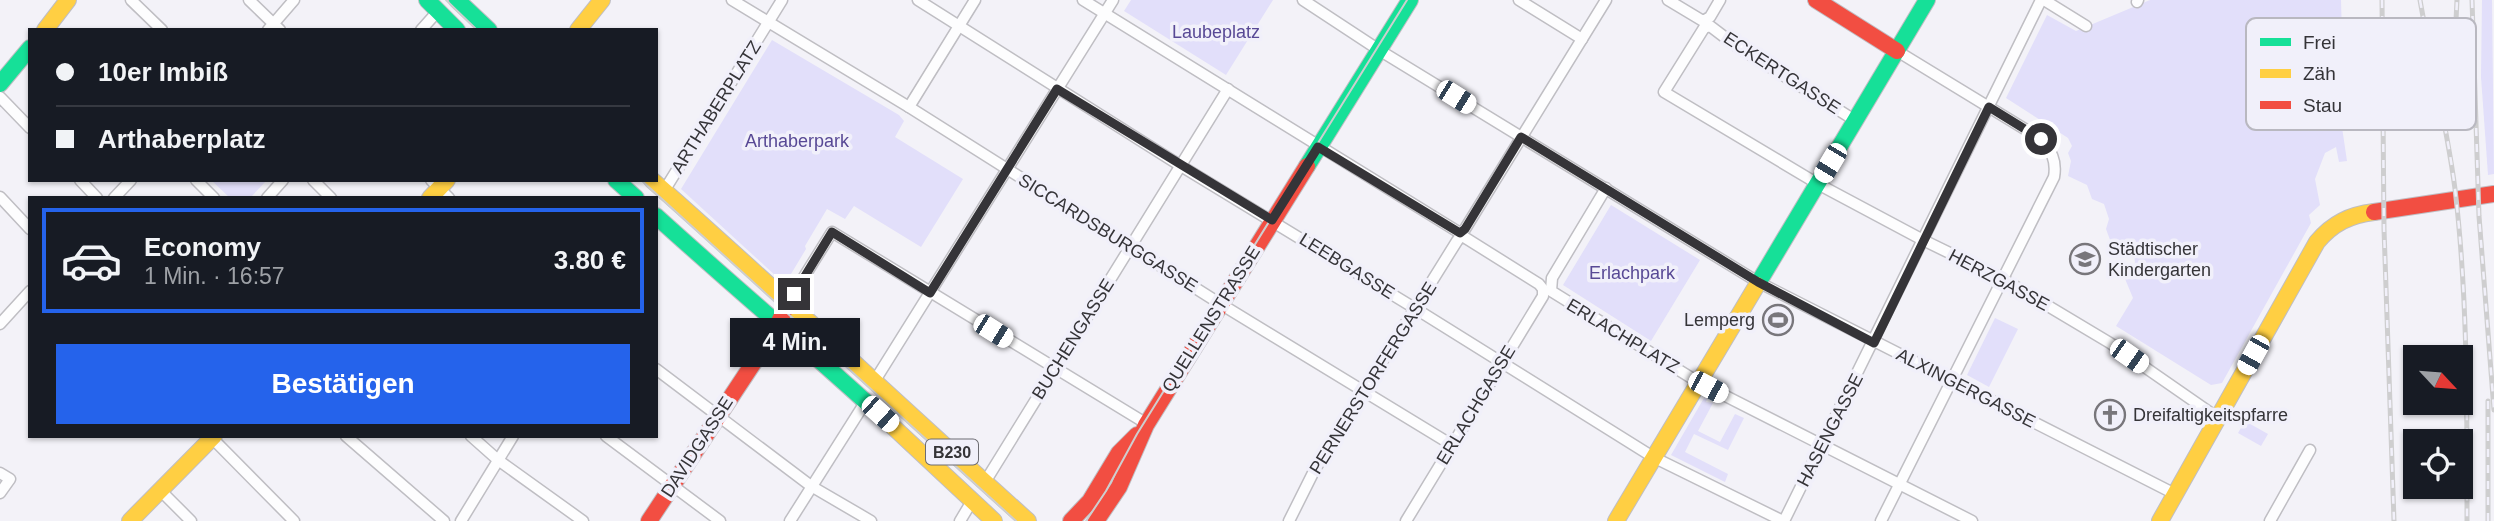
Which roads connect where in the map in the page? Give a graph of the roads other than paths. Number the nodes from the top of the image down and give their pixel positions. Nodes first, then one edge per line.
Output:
1 (68, 0) edge
2 (131, 0) edge
3 (248, 0) edge
4 (294, 0) edge
5 (457, 0) edge
6 (602, 0) edge
7 (732, 0) edge
8 (782, 0) edge
9 (918, 0) edge
10 (975, 0) edge
11 (1083, 0) edge
12 (1113, 0) edge
13 (1303, 0) edge
14 (1410, 0) edge
15 (1520, 0) edge
16 (1606, 0) edge
17 (1668, 0) edge
18 (1720, 0) edge
19 (1816, 0) edge
20 (1927, 0) edge
21 (2043, 0) edge
22 (433, 6) edge
23 (1105, 14) junction
24 (768, 23) junction
25 (1707, 23) junction
26 (960, 26) junction
27 (2086, 26) dead end
28 (274, 27) edge
29 (47, 28) edge
30 (160, 28) edge
31 (422, 28) edge
32 (455, 28) edge
33 (487, 28) edge
34 (581, 28) edge
35 (1582, 39) junction
36 (28, 50) edge
37 (1379, 50) junction
38 (1897, 51) junction
39 (0, 84) edge
40 (1057, 89) junction
41 (1227, 89) junction
42 (0, 97) edge
43 (909, 107) junction
44 (1989, 107) junction
45 (1856, 121) junction
46 (28, 126) edge
47 (1521, 137) junction
48 (1318, 147) junction
49 (1181, 166) junction
50 (1007, 170) junction
51 (82, 182) edge
52 (129, 182) edge
53 (198, 182) edge
54 (281, 182) edge
55 (315, 182) edge
56 (618, 182) edge
57 (1818, 184) junction
58 (658, 186) edge
59 (1606, 188) junction
60 (2494, 194) edge
61 (95, 196) edge
62 (116, 196) edge
63 (212, 196) edge
64 (269, 196) edge
65 (329, 196) edge
66 (634, 196) edge
67 (0, 197) edge
68 (658, 218) edge
69 (1272, 220) junction
70 (28, 227) edge
71 (1460, 235) junction
72 (1923, 240) junction
73 (1130, 247) junction
74 (2003, 279) junction
75 (1758, 282) junction
76 (28, 293) edge
77 (930, 293) junction
78 (789, 301) junction
79 (1220, 303) junction
80 (1416, 309) junction
81 (0, 324) edge
82 (778, 325) junction
83 (1874, 343) junction
84 (1502, 362) junction
85 (1055, 369) junction
86 (658, 370) edge
87 (1952, 381) junction
88 (874, 382) junction
89 (1698, 382) junction
90 (1363, 391) junction
91 (866, 401) junction
92 (718, 415) junction
93 (2218, 418) junction
94 (1146, 425) junction
95 (211, 438) edge
96 (213, 438) edge
97 (348, 438) edge
98 (473, 438) edge
99 (512, 438) edge
100 (609, 438) edge
101 (1822, 444) junction
102 (1452, 445) junction
103 (2310, 450) dead end
104 (1653, 457) junction
105 (498, 460) junction
106 (0, 473) edge
107 (985, 482) junction
108 (673, 484) junction
109 (1900, 484) junction
110 (811, 486) junction
111 (160, 490) junction
112 (0, 494) edge
113 (2175, 494) junction
114 (972, 501) junction
115 (130, 521) edge
116 (191, 521) edge
117 (294, 521) edge
118 (444, 521) edge
119 (461, 521) edge
120 (583, 521) edge
121 (649, 521) edge
122 (720, 521) edge
123 (790, 521) edge
124 (871, 521) edge
125 (960, 521) edge
126 (994, 521) edge
127 (1028, 521) edge
128 (1071, 521) edge
129 (1096, 521) edge
130 (1289, 521) edge
131 (1406, 521) edge
132 (1616, 521) edge
133 (1783, 521) edge
134 (1881, 521) edge
135 (1972, 521) edge
136 (2160, 521) edge
137 (2270, 521) edge

1 - 29 street
2 - 30 street
3 - 28 street
4 - 28 street
5 - 33 street
6 - 34 street
7 - 24 street
8 - 24 street
9 - 26 street, LEEBGASSE
10 - 26 street
11 - 23 street
12 - 23 street
13 - 37 street
14 - 37 street, QUELLENSTRASSE
15 - 35 street
16 - 35 street, PERNERSTORFERGASSE
17 - 25 street, ECKERTGASSE
18 - 25 street
19 - 38 street
20 - 38 street
21 - 27 street
21 - 44 street, HASENGASSE
22 - 31 street
22 - 32 street
23 - 40 street
23 - 41 street
24 - 43 street, ARTHABERPLATZ
24 - 58 street, ARTHABERPLATZ
25 - 45 street, ECKERTGASSE
25 - 57 street, HERZGASSE
26 - 40 street, LEEBGASSE
26 - 43 street
35 - 47 street, PERNERSTORFERGASSE
36 - 39 street
37 - 47 street
37 - 48 street, QUELLENSTRASSE
38 - 44 street
38 - 45 street
40 - 49 street, LEEBGASSE
40 - 50 street
41 - 48 street
41 - 49 street, BUCHENGASSE
42 - 46 street
43 - 50 street, SICCARDSBURGGASSE
44 - 72 street, HASENGASSE
44 - 74 street
45 - 57 street
47 - 59 street
47 - 71 street, PERNERSTORFERGASSE
48 - 69 street, QUELLENSTRASSE
48 - 71 street
49 - 69 street, LEEBGASSE
49 - 73 street, BUCHENGASSE
50 - 73 street, SICCARDSBURGGASSE
50 - 77 street
51 - 61 street
52 - 62 street
53 - 63 street
54 - 64 street
55 - 65 street
56 - 66 street
57 - 72 street, HERZGASSE
57 - 75 street
58 - 78 street, ARTHABERPLATZ / B230
59 - 75 street
59 - 89 street, ERLACHPLATZ
60 - 93 street
67 - 70 street
68 - 82 street, B230
69 - 79 street, QUELLENSTRASSE
69 - 80 street, LEEBGASSE
71 - 80 street, PERNERSTORFERGASSE
71 - 84 street, ERLACHGASSE
72 - 74 street, HERZGASSE
72 - 83 street, HASENGASSE
73 - 79 street, SICCARDSBURGGASSE
73 - 85 street, BUCHENGASSE
74 - 87 street
74 - 93 street, HERZGASSE
75 - 83 street, ALXINGERGASSE
75 - 89 street
76 - 81 street
77 - 78 street
77 - 85 street
77 - 88 street
78 - 82 street, DAVIDGASSE
78 - 88 street, B230
79 - 90 street, SICCARDSBURGGASSE
79 - 94 street, QUELLENSTRASSE
80 - 84 street, LEEBGASSE
80 - 90 street, PERNERSTORFERGASSE
82 - 91 street, B230
82 - 92 street, DAVIDGASSE
83 - 87 street, ALXINGERGASSE
83 - 101 street, HASENGASSE
84 - 102 street, ERLACHGASSE
84 - 104 street, LEEBGASSE
85 - 94 street
85 - 107 street, BUCHENGASSE
86 - 92 street
87 - 109 street
87 - 113 street, ALXINGERGASSE
88 - 107 street, B230
89 - 101 street
89 - 104 street
90 - 102 street, SICCARDSBURGGASSE
90 - 130 street, PERNERSTORFERGASSE
91 - 110 street
91 - 114 street, B230
92 - 108 street, DAVIDGASSE
92 - 110 street
93 - 113 street
94 - 128 street, QUELLENSTRASSE
94 - 129 street, QUELLENSTRASSE
95 - 111 street
96 - 117 street
97 - 118 street
98 - 105 street
99 - 105 street
100 - 108 street
101 - 109 street
101 - 133 street, HASENGASSE
102 - 131 street, ERLACHGASSE
103 - 137 street
104 - 132 street
104 - 133 street, LEEBGASSE
105 - 119 street
105 - 120 street
106 - 112 street
107 - 127 street, B230
108 - 121 street, DAVIDGASSE
108 - 122 street
109 - 134 street
109 - 135 street
110 - 123 street
110 - 124 street
111 - 115 street
111 - 116 street
113 - 136 street
114 - 125 street
114 - 126 street, B230

